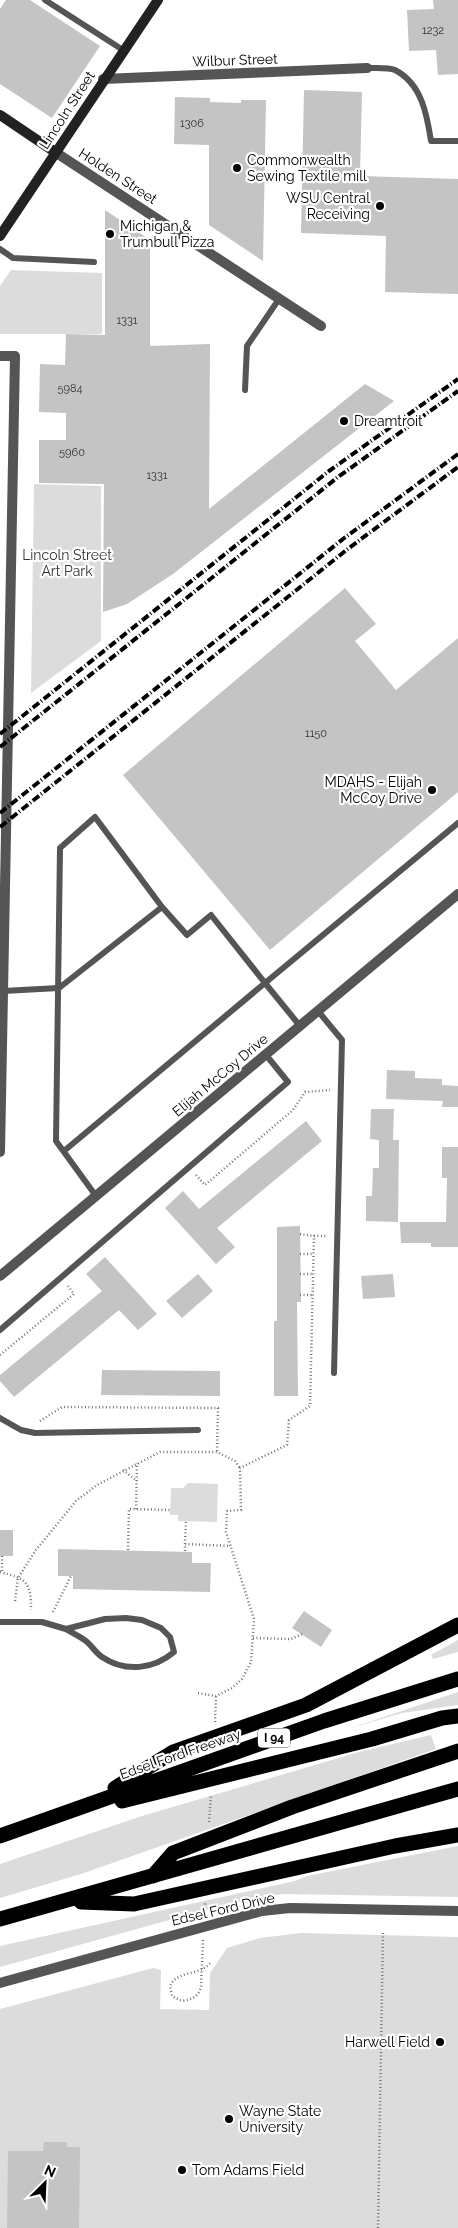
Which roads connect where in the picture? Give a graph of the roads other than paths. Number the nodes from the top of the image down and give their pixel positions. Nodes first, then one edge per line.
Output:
1 (44, 0) edge
2 (158, 0) edge
3 (123, 50) junction
4 (367, 68) joint
5 (104, 79) junction
6 (0, 115) edge
7 (458, 141) edge
8 (56, 152) junction
9 (0, 236) edge
10 (0, 249) edge
11 (94, 262) dead end
12 (279, 299) junction
13 (321, 326) dead end
14 (0, 356) edge
15 (245, 390) dead end
16 (458, 823) edge
17 (458, 894) edge
18 (162, 907) junction
19 (265, 983) junction
20 (59, 988) junction
21 (3, 991) junction
22 (318, 1011) junction
23 (300, 1026) junction
24 (266, 1055) junction
25 (0, 1152) edge
26 (64, 1152) junction
27 (96, 1196) junction
28 (0, 1276) edge
29 (0, 1330) edge
30 (334, 1373) dead end
31 (0, 1418) edge
32 (198, 1430) dead end
33 (0, 1622) edge
34 (458, 1626) edge
35 (66, 1629) junction
36 (458, 1679) edge
37 (458, 1716) edge
38 (458, 1751) edge
39 (458, 1789) edge
40 (91, 1803) junction
41 (48, 1819) junction
42 (458, 1835) edge
43 (0, 1836) edge
44 (153, 1876) junction
45 (67, 1902) junction
46 (458, 1911) edge
47 (0, 1919) edge
48 (0, 1982) edge

1 - 3 lane
2 - 3 street, Lincoln Street
3 - 5 street, Lincoln Street
4 - 5 street, Wilbur Street
4 - 7 lane
5 - 8 street, Lincoln Street
6 - 8 street, Holden Street
8 - 9 street, Lincoln Street
8 - 12 street, Holden Street
10 - 11 lane
12 - 13 street, Holden Street
12 - 15 lane
14 - 21 street
16 - 19 lane
17 - 22 street, Elijah McCoy Drive
18 - 19 lane
18 - 20 lane
18 - 20 lane
19 - 23 lane
19 - 26 lane
20 - 21 lane
20 - 26 lane
21 - 25 street
22 - 23 street, Elijah McCoy Drive
22 - 30 lane
23 - 24 street, Elijah McCoy Drive
24 - 27 street, Elijah McCoy Drive
24 - 29 lane
26 - 27 lane
27 - 28 street, Elijah McCoy Drive
31 - 32 lane
33 - 35 lane
34 - 40 highway
35 - 35 lane
36 - 40 highway, Edsel Ford Freeway / I 94
37 - 41 highway
38 - 44 highway
39 - 44 highway
40 - 41 highway, Edsel Ford Freeway / I 94
41 - 43 highway, Edsel Ford Freeway / I 94
42 - 45 highway
44 - 45 highway
45 - 47 highway
46 - 48 street, Edsel Ford Drive

